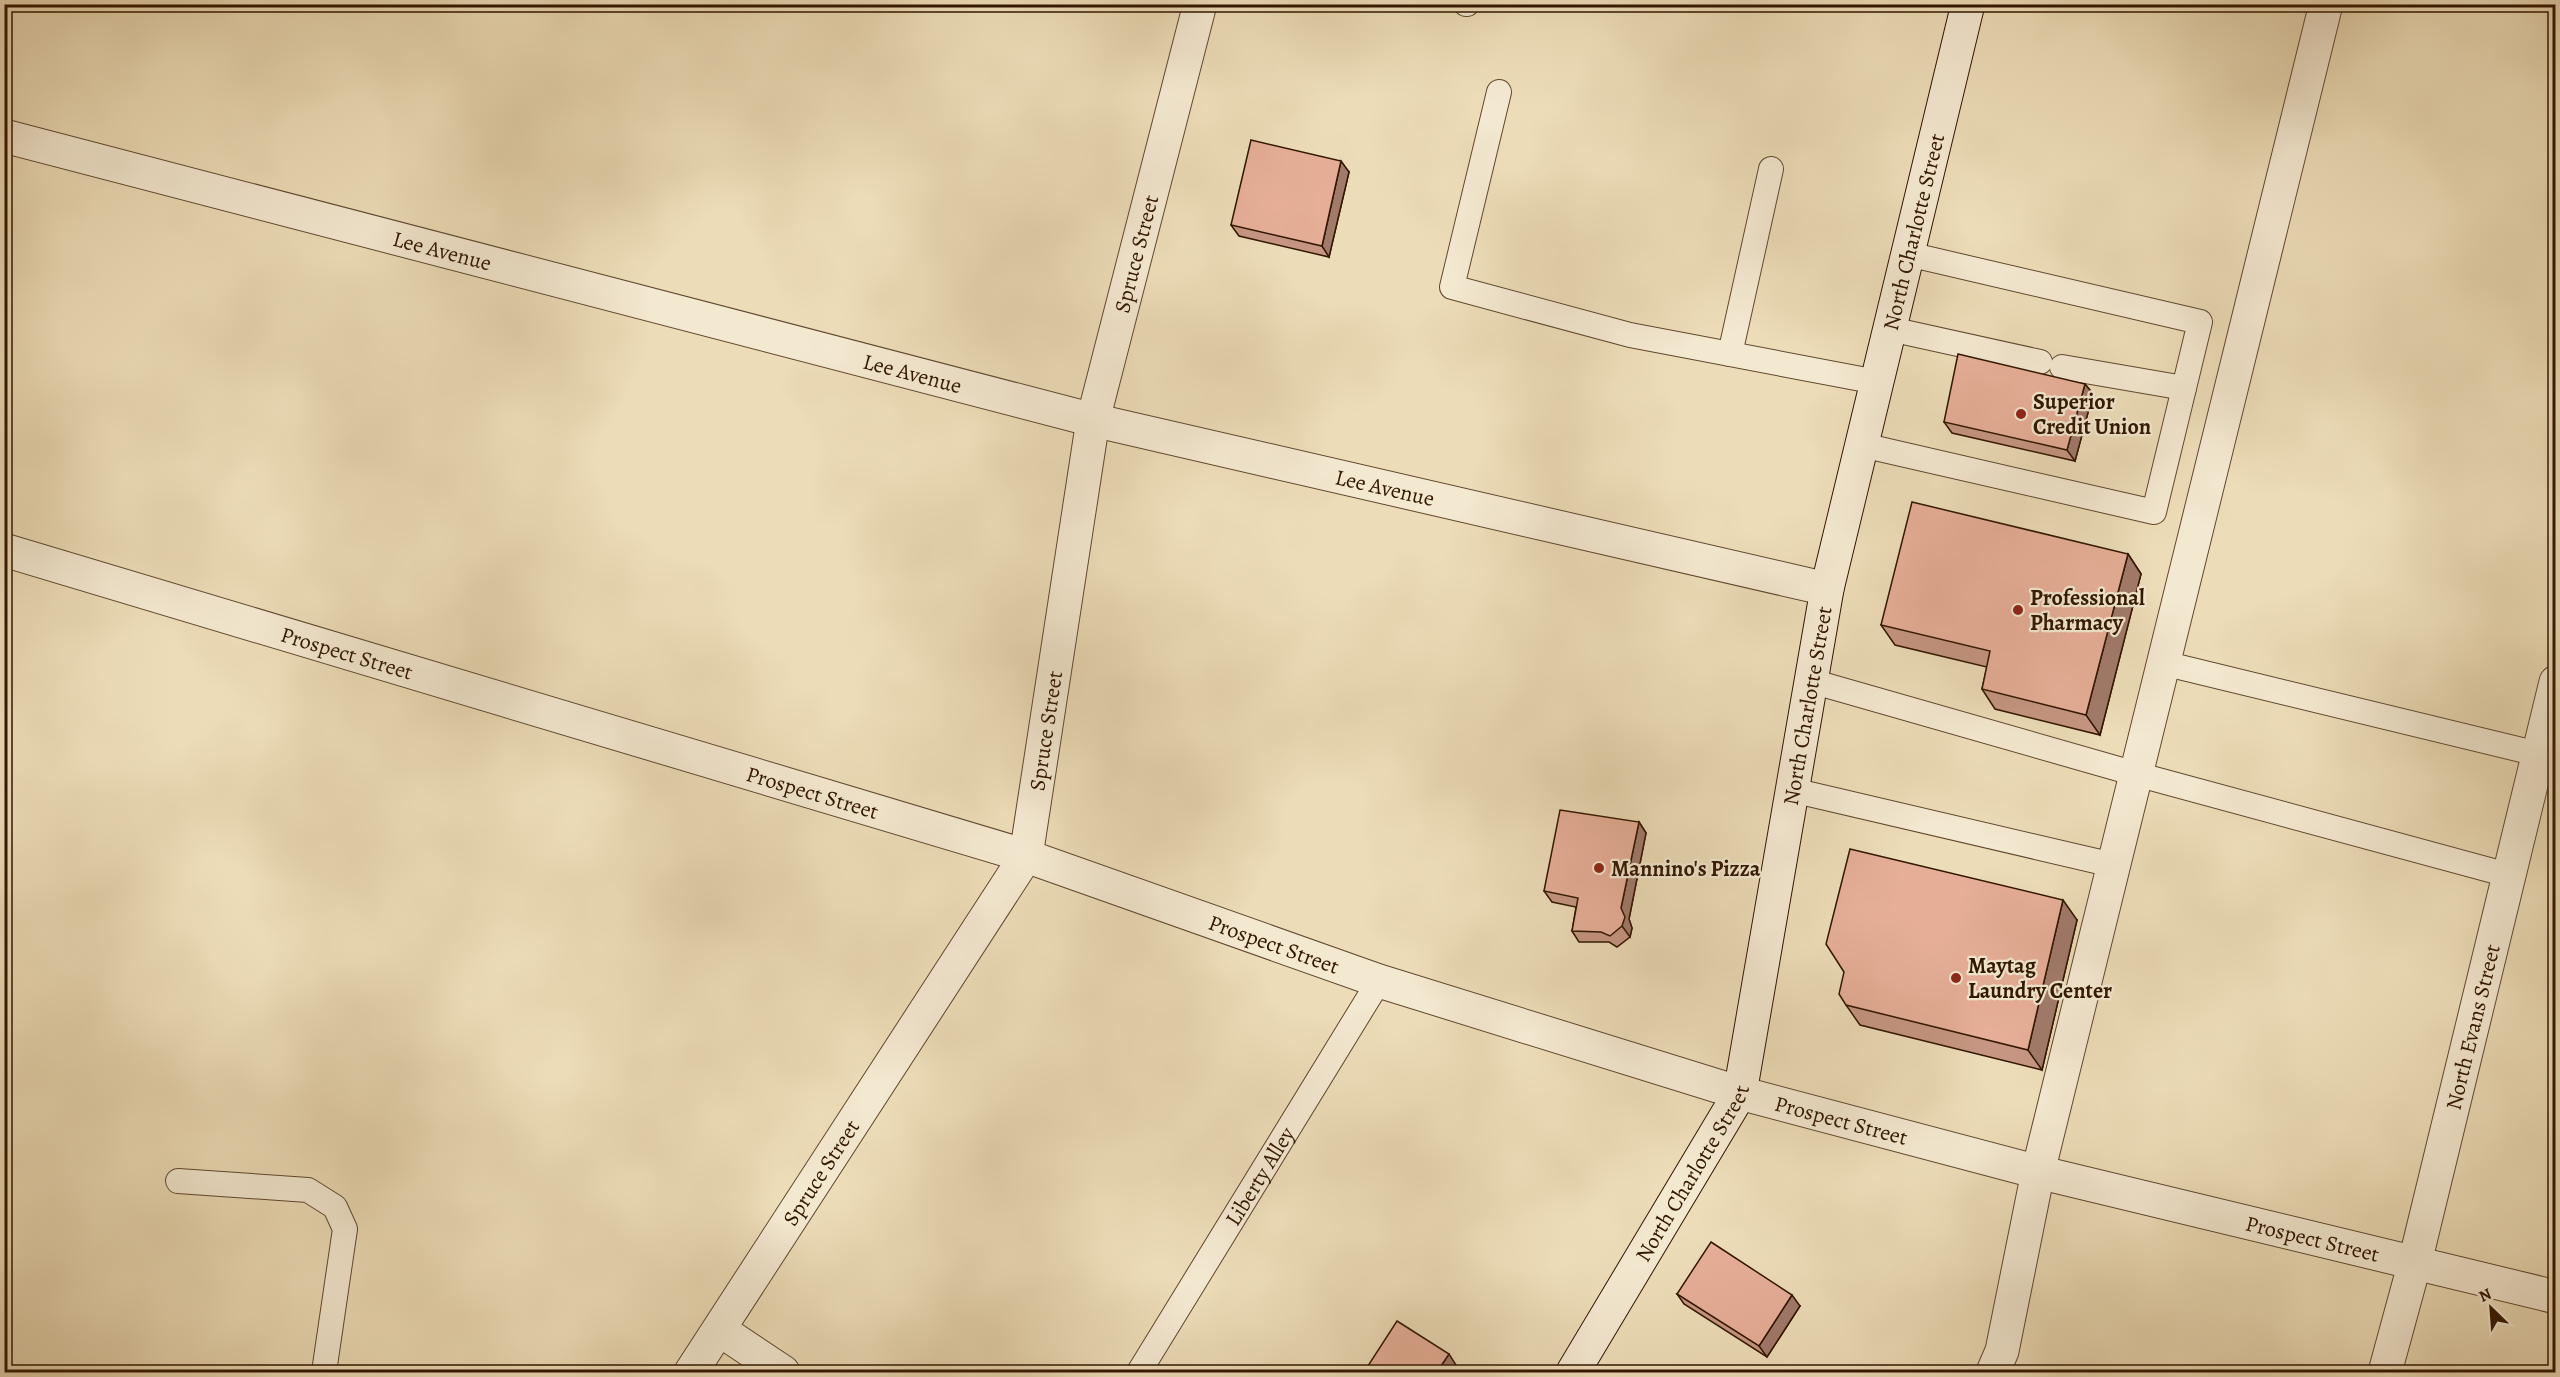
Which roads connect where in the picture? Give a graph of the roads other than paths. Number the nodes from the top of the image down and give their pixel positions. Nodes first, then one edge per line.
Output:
1 (1200, 4) edge
2 (1968, 4) edge
3 (2326, 4) edge
4 (1499, 92) dead end
5 (4, 136) edge
6 (1772, 169) dead end
7 (1908, 254) junction
8 (1890, 329) junction
9 (1730, 354) junction
10 (1877, 382) junction
11 (2184, 388) junction
12 (1093, 420) junction
13 (1862, 445) junction
14 (4, 550) edge
15 (1827, 589) junction
16 (2163, 663) junction
17 (1811, 681) junction
18 (2556, 682) edge
19 (2538, 754) junction
20 (2136, 774) junction
21 (1792, 790) junction
22 (1026, 856) junction
23 (2113, 865) junction
24 (2508, 875) junction
25 (1379, 981) junction
26 (1740, 1093) junction
27 (2037, 1172) junction
28 (178, 1181) dead end
29 (2415, 1262) junction
30 (2556, 1297) edge
31 (720, 1330) junction
32 (324, 1372) edge
33 (691, 1372) edge
34 (783, 1372) edge
35 (1139, 1372) edge
36 (1573, 1372) edge
37 (1993, 1372) edge
38 (2385, 1372) edge

1 - 12 street, Spruce Street
2 - 7 street, North Charlotte Street
3 - 16 street
4 - 9 lane
5 - 12 street, Lee Avenue
6 - 9 lane
7 - 8 street, North Charlotte Street
7 - 11 lane
8 - 10 street, North Charlotte Street
8 - 11 lane
9 - 10 lane
10 - 13 street, North Charlotte Street
11 - 13 lane
12 - 15 street, Lee Avenue
12 - 22 street, Spruce Street
13 - 15 street, North Charlotte Street
14 - 22 street, Prospect Street
15 - 17 street, North Charlotte Street
16 - 19 lane
16 - 20 street
17 - 20 lane
17 - 21 street, North Charlotte Street
18 - 19 street, North Evans Street
19 - 24 street, North Evans Street
20 - 23 street
20 - 24 lane
21 - 23 lane
21 - 26 street, North Charlotte Street
22 - 25 street, Prospect Street
22 - 31 street, Spruce Street
23 - 27 street
24 - 29 street, North Evans Street
25 - 26 street, Prospect Street
25 - 35 lane, Liberty Alley
26 - 27 street, Prospect Street
26 - 36 street, North Charlotte Street
27 - 29 street, Prospect Street
27 - 37 street
28 - 32 lane
29 - 30 street, Prospect Street
29 - 38 street, North Evans Street
31 - 33 street, Spruce Street
31 - 34 street

